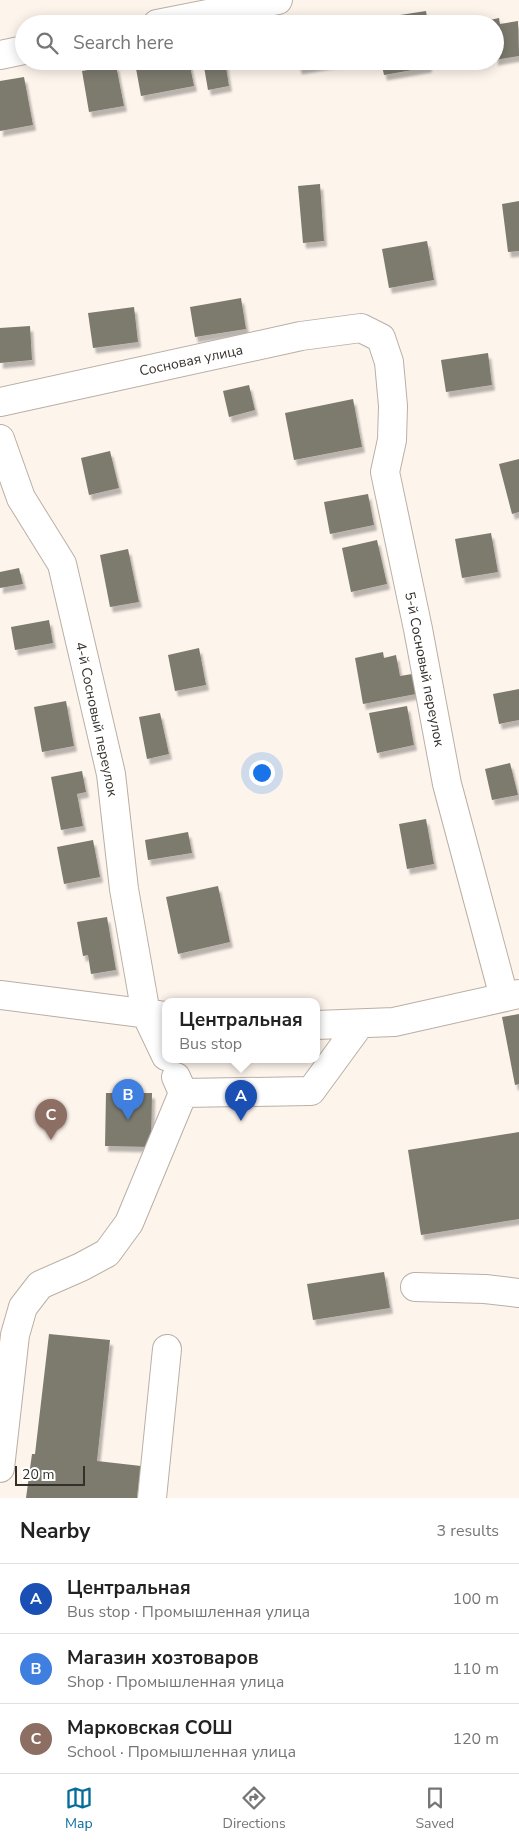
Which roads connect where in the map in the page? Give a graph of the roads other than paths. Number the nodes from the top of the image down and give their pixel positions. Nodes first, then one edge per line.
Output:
1 (278, 0) edge
2 (202, 15) edge
3 (15, 52) edge
4 (0, 54) edge
5 (381, 338) joint
6 (0, 402) edge
7 (0, 439) edge
8 (0, 996) edge
9 (512, 996) edge
10 (156, 1015) edge
11 (360, 1024) junction
12 (320, 1025) edge
13 (162, 1038) edge
14 (169, 1063) edge
15 (183, 1094) junction
16 (415, 1287) dead end
17 (519, 1293) edge
18 (167, 1349) dead end
19 (0, 1468) edge
20 (152, 1498) edge

1 - 2 street
3 - 4 street
5 - 6 street, Сосновая улица
5 - 9 street, 5-й Сосновый переулок
7 - 10 street, 4-й Сосновый переулок
8 - 10 street
9 - 11 street
10 - 13 street, 4-й Сосновый переулок
11 - 12 street
11 - 15 street
14 - 15 street, 4-й Сосновый переулок
15 - 19 street
16 - 17 street
18 - 20 street

